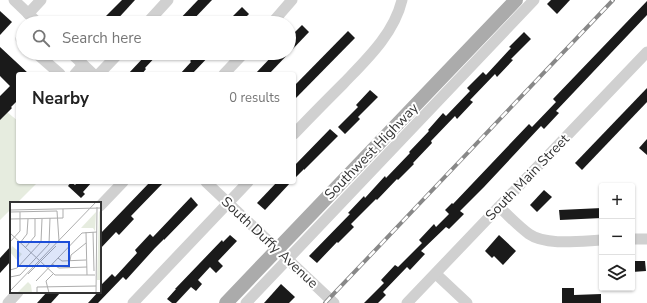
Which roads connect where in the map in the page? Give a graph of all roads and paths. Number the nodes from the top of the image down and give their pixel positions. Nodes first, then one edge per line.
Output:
1 (14, 0) edge
2 (41, 0) edge
3 (168, 0) edge
4 (292, 0) edge
5 (402, 0) edge
6 (516, 0) edge
7 (534, 0) edge
8 (30, 16) edge
9 (35, 16) edge
10 (153, 16) edge
11 (278, 16) edge
12 (647, 52) edge
13 (44, 60) edge
14 (78, 60) edge
15 (112, 60) edge
16 (237, 60) edge
17 (83, 65) junction
18 (58, 72) edge
19 (77, 72) edge
20 (91, 72) edge
21 (101, 72) edge
22 (226, 72) edge
23 (296, 132) edge
24 (121, 184) edge
25 (208, 184) edge
26 (246, 184) edge
27 (228, 202) junction
28 (101, 205) edge
29 (499, 207) junction
30 (647, 238) edge
31 (635, 239) edge
32 (599, 240) edge
33 (277, 249) junction
34 (288, 259) junction
35 (436, 274) junction
36 (17, 293) edge
37 (333, 302) edge
38 (8, 303) edge
39 (132, 303) edge
40 (226, 303) edge
41 (246, 303) edge
42 (408, 303) edge
43 (468, 303) edge

1 - 8 street
2 - 9 street
3 - 10 street
4 - 11 street
5 - 23 street
6 - 33 main road, Southwest Highway
7 - 34 street, Southwest Highway
12 - 29 street, South Main Street
13 - 18 street
14 - 17 street
15 - 21 street
16 - 22 street
17 - 19 street
17 - 20 street
24 - 28 street
25 - 27 street, South Duffy Avenue
26 - 27 street
27 - 33 street, South Duffy Avenue
27 - 39 street
29 - 32 street
29 - 35 street, South Main Street
30 - 31 street
33 - 34 street, South Duffy Avenue
33 - 40 main road, Southwest Highway
34 - 37 street, South Duffy Avenue
34 - 41 street, Southwest Highway
35 - 42 street, South Main Street
35 - 43 street
36 - 38 street

